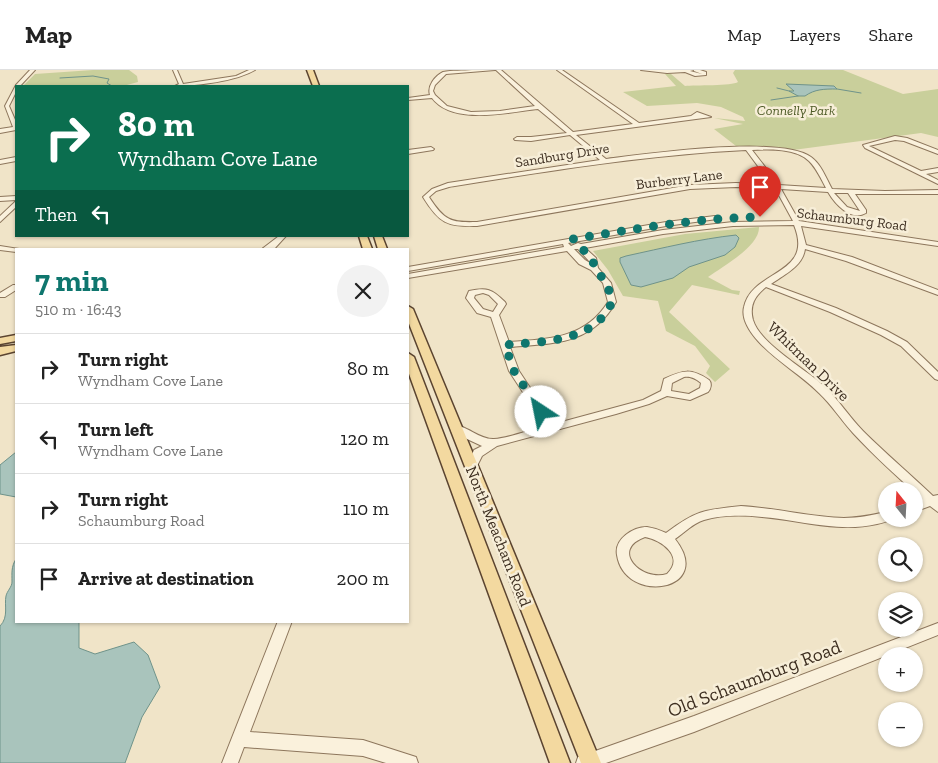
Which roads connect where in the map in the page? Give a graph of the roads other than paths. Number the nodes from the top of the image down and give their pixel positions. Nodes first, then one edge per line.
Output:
1 (33, 70) edge
2 (175, 70) edge
3 (253, 70) edge
4 (310, 70) edge
5 (493, 70) edge
6 (498, 70) edge
7 (559, 70) edge
8 (696, 70) edge
9 (445, 71) edge
10 (646, 71) edge
11 (689, 71) edge
12 (643, 78) dead end
13 (17, 85) edge
14 (179, 85) edge
15 (185, 85) edge
16 (316, 85) edge
17 (15, 89) edge
18 (433, 96) junction
19 (409, 99) edge
20 (7, 106) junction
21 (0, 107) edge
22 (539, 107) junction
23 (695, 117) dead end
24 (638, 125) junction
25 (15, 126) edge
26 (15, 128) edge
27 (0, 131) edge
28 (571, 134) junction
29 (517, 140) dead end
30 (432, 149) dead end
31 (748, 149) junction
32 (409, 152) edge
33 (938, 152) edge
34 (15, 159) edge
35 (605, 161) junction
36 (0, 162) edge
37 (938, 170) edge
38 (920, 173) junction
39 (938, 182) edge
40 (776, 188) junction
41 (831, 191) junction
42 (850, 192) junction
43 (938, 192) edge
44 (15, 198) edge
45 (0, 199) edge
46 (15, 204) edge
47 (0, 220) edge
48 (797, 221) junction
49 (455, 225) joint
50 (282, 237) edge
51 (938, 238) edge
52 (573, 239) junction
53 (562, 241) junction
54 (938, 244) edge
55 (802, 246) junction
56 (269, 247) edge
57 (580, 247) junction
58 (0, 248) edge
59 (570, 249) junction
60 (15, 250) edge
61 (594, 268) junction
62 (409, 269) edge
63 (409, 276) edge
64 (765, 284) junction
65 (15, 288) edge
66 (938, 293) edge
67 (2, 295) dead end
68 (409, 311) edge
69 (495, 315) dead end
70 (15, 338) edge
71 (0, 341) edge
72 (505, 345) junction
73 (15, 348) edge
74 (0, 352) edge
75 (409, 360) edge
76 (938, 377) edge
77 (666, 393) dead end
78 (456, 429) junction
79 (552, 429) junction
80 (494, 443) junction
81 (471, 467) junction
82 (936, 502) edge
83 (923, 505) edge
84 (878, 520) edge
85 (666, 539) junction
86 (284, 623) edge
87 (938, 629) edge
88 (239, 739) junction
89 (588, 762) edge
90 (230, 763) edge
91 (410, 763) edge
92 (560, 763) edge

1 - 13 street
2 - 14 street
3 - 15 street
4 - 16 main road
5 - 9 street
6 - 22 street
7 - 24 street
8 - 11 street
9 - 18 street
10 - 11 street
10 - 12 street
17 - 20 street
18 - 19 street
18 - 22 street
20 - 21 street
20 - 25 street
22 - 28 street
23 - 24 street
24 - 28 street
26 - 27 street
28 - 29 street
28 - 35 street
30 - 32 street
31 - 35 street, Sandburg Drive
31 - 40 street
31 - 41 street, Sandburg Drive
33 - 38 street
34 - 36 street
35 - 49 street, Sandburg Drive
37 - 38 street
38 - 39 street
40 - 41 street, Burberry Lane
40 - 48 street
40 - 49 street, Burberry Lane
41 - 42 street, Burberry Lane
41 - 42 street, Sandburg Drive
42 - 43 street, Burberry Lane
44 - 45 street
46 - 47 street
48 - 51 street, Schaumburg Road
48 - 52 street, Schaumburg Road
48 - 54 street, Schaumburg Road
48 - 55 street
48 - 57 street, Schaumburg Road
50 - 56 street
52 - 53 street, Schaumburg Road
52 - 57 street
53 - 59 street
53 - 62 street, Schaumburg Road
55 - 64 street, Whitman Drive
55 - 66 street
57 - 59 street, Schaumburg Road
57 - 61 street
58 - 60 street
59 - 61 street
59 - 63 street, Schaumburg Road
61 - 72 street
64 - 76 street
64 - 82 street, Whitman Drive
65 - 67 street
68 - 78 main road, North Meacham Road
69 - 72 street
70 - 71 main road
72 - 79 street
73 - 74 main road
75 - 92 main road, North Meacham Road
77 - 79 street
78 - 80 street
78 - 81 main road, North Meacham Road
79 - 80 street
80 - 81 street
81 - 89 main road, North Meacham Road
82 - 83 street
84 - 85 street
85 - 85 street
86 - 88 street
87 - 89 street, Old Schaumburg Road
88 - 90 street
88 - 91 street

